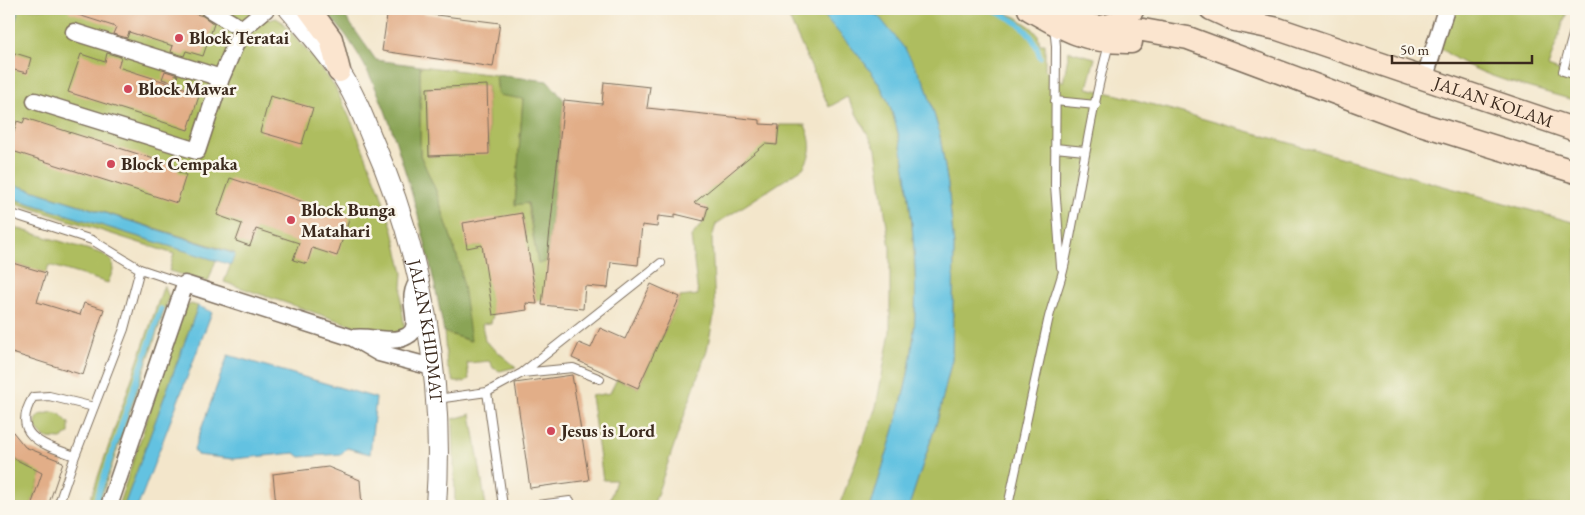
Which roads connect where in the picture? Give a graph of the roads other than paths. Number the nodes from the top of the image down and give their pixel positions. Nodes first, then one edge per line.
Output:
1 (209, 9) edge
2 (266, 9) edge
3 (289, 9) edge
4 (308, 9) edge
5 (1028, 9) edge
6 (1133, 9) edge
7 (1211, 9) edge
8 (1234, 9) edge
9 (1446, 9) edge
10 (1064, 13) edge
11 (1576, 24) edge
12 (242, 29) junction
13 (1278, 29) junction
14 (74, 32) dead end
15 (1109, 35) junction
16 (339, 71) junction
17 (1576, 75) edge
18 (221, 78) junction
19 (1424, 80) junction
20 (35, 101) dead end
21 (1055, 101) junction
22 (1096, 106) junction
23 (1576, 130) edge
24 (1055, 148) junction
25 (1085, 151) junction
26 (1576, 172) edge
27 (9, 213) edge
28 (661, 263) dead end
29 (140, 269) junction
30 (1062, 277) junction
31 (420, 280) junction
32 (185, 284) junction
33 (354, 338) junction
34 (432, 367) junction
35 (522, 373) junction
36 (600, 380) dead end
37 (487, 392) junction
38 (435, 400) junction
39 (94, 407) junction
40 (75, 456) junction
41 (58, 506) edge
42 (108, 506) edge
43 (436, 506) edge
44 (503, 506) edge
45 (530, 506) edge
46 (571, 506) edge
47 (1008, 506) edge

1 - 12 street
2 - 12 street
3 - 16 street, JALAN KHIDMAT
4 - 16 main road
5 - 10 main road
6 - 15 main road
7 - 13 main road, JALAN KOLAM
8 - 13 main road
9 - 19 street
10 - 15 main road
10 - 21 lane
11 - 17 lane
12 - 18 street
13 - 19 main road, JALAN KOLAM
14 - 18 street
15 - 22 lane
15 - 26 main road
16 - 31 street, JALAN KHIDMAT
18 - 20 street
19 - 23 main road, JALAN KOLAM
21 - 22 lane
21 - 24 lane
22 - 25 lane
24 - 25 lane
24 - 30 lane
25 - 30 lane
27 - 29 lane
28 - 35 lane
29 - 32 lane
29 - 39 lane
30 - 47 lane
31 - 33 street
31 - 34 street, JALAN KHIDMAT
32 - 33 street
32 - 42 street
33 - 34 street
34 - 38 street, JALAN KHIDMAT
35 - 36 lane
35 - 37 lane
37 - 38 lane
37 - 44 lane
38 - 43 street, JALAN KHIDMAT
39 - 40 lane
39 - 40 lane
40 - 41 lane
45 - 46 lane

